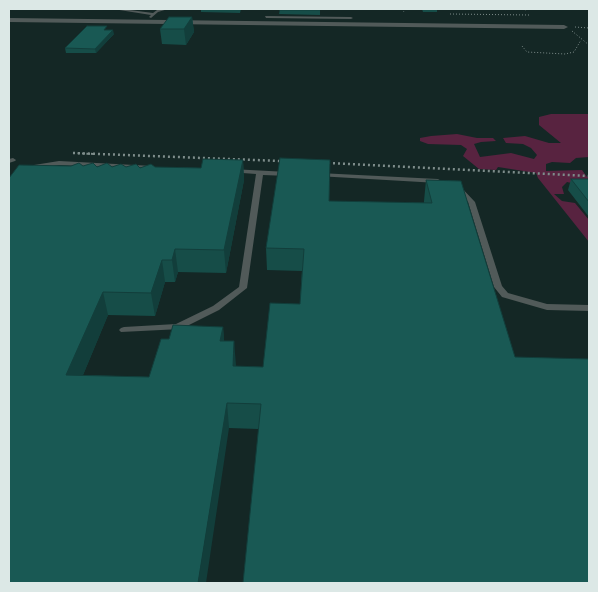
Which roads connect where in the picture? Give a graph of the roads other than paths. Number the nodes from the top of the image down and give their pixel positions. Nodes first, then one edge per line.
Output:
1 (115, 9) edge
2 (166, 9) edge
3 (352, 10) dead end
4 (263, 12) dead end
5 (154, 14) junction
6 (9, 20) edge
7 (266, 20) junction
8 (147, 21) junction
9 (351, 21) junction
10 (564, 27) road end
11 (164, 168) edge
12 (27, 170) edge
13 (222, 171) edge
14 (260, 173) junction
15 (298, 174) edge
16 (308, 175) edge
17 (589, 308) edge
18 (124, 330) dead end

1 - 5 lane
2 - 5 lane
3 - 9 lane
4 - 7 lane
5 - 8 lane
6 - 8 street
7 - 8 street
7 - 9 street
9 - 10 street
11 - 12 lane
13 - 14 lane
14 - 15 lane
14 - 18 lane
16 - 17 lane

